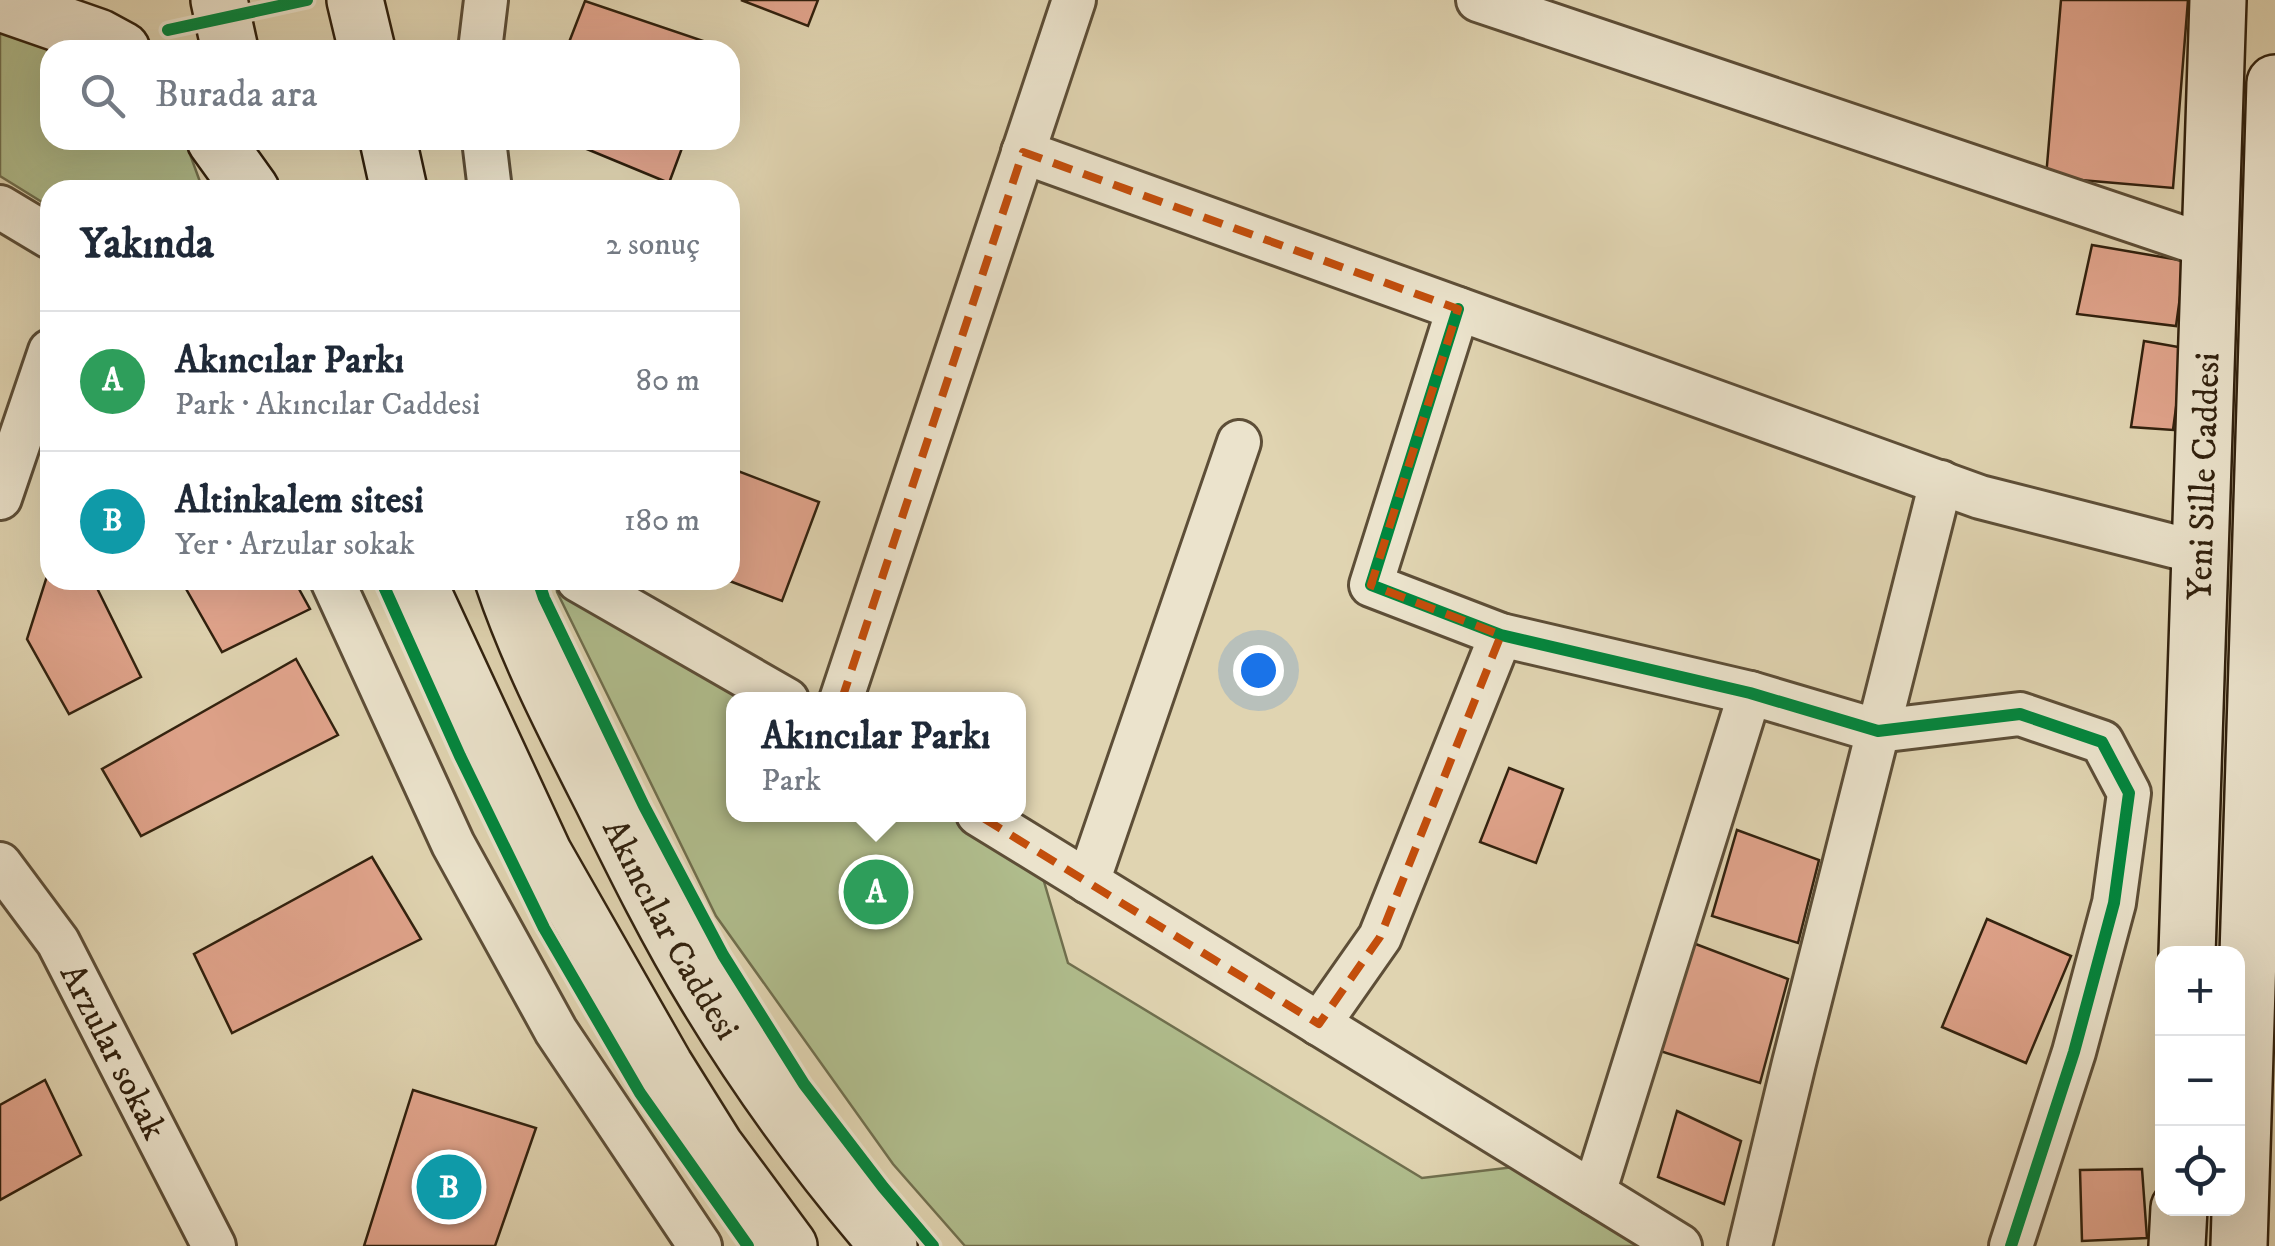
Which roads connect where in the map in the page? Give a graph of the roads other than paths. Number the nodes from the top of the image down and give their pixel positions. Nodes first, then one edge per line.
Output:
1 (219, 0) edge
2 (355, 0) edge
3 (486, 0) edge
4 (1074, 0) edge
5 (1478, 0) edge
6 (2218, 0) edge
7 (0, 3) edge
8 (104, 40) edge
9 (228, 40) edge
10 (365, 40) edge
11 (481, 40) edge
12 (2275, 82) edge
13 (222, 150) edge
14 (255, 150) edge
15 (390, 150) edge
16 (485, 150) edge
17 (1024, 152) junction
18 (244, 180) edge
19 (263, 180) edge
20 (397, 180) edge
21 (489, 180) edge
22 (0, 206) edge
23 (40, 232) edge
24 (2210, 247) junction
25 (1458, 309) junction
26 (40, 380) edge
27 (1239, 442) dead end
28 (1941, 482) junction
29 (1, 492) edge
30 (2200, 553) junction
31 (337, 590) edge
32 (422, 590) edge
33 (506, 590) edge
34 (595, 590) edge
35 (1501, 635) junction
36 (773, 692) edge
37 (845, 692) edge
38 (1750, 694) junction
39 (2265, 730) edge
40 (1878, 731) junction
41 (991, 822) edge
42 (0, 864) edge
43 (1088, 882) junction
44 (2187, 946) edge
45 (1319, 1024) junction
46 (1594, 1193) junction
47 (2179, 1216) edge
48 (214, 1246) edge
49 (700, 1246) edge
50 (789, 1246) edge
51 (889, 1246) edge
52 (1680, 1246) edge
53 (1750, 1246) edge
54 (2011, 1246) edge
55 (2178, 1246) edge
56 (2239, 1246) edge

1 - 9 main road
2 - 10 main road
3 - 11 street
4 - 17 street
5 - 24 street
6 - 24 main road, Yeni Sille Caddesi
7 - 8 main road
12 - 39 main road, Yeni Sille Caddesi
13 - 18 main road
14 - 19 main road
15 - 20 main road
16 - 21 street
17 - 25 street
17 - 37 street
22 - 23 street
24 - 30 main road, Yeni Sille Caddesi
25 - 28 street
25 - 35 street
26 - 29 street
27 - 43 street
28 - 30 street
28 - 40 street
30 - 44 main road, Yeni Sille Caddesi
31 - 49 street
32 - 50 main road
33 - 51 main road, Akıncılar Caddesi
34 - 36 street
35 - 38 street
35 - 45 street
38 - 40 street
38 - 46 street
39 - 56 main road, Yeni Sille Caddesi
40 - 53 street
40 - 54 street
41 - 43 street
42 - 48 street, Arzular sokak
43 - 45 street
45 - 46 street
46 - 52 street
47 - 55 main road

